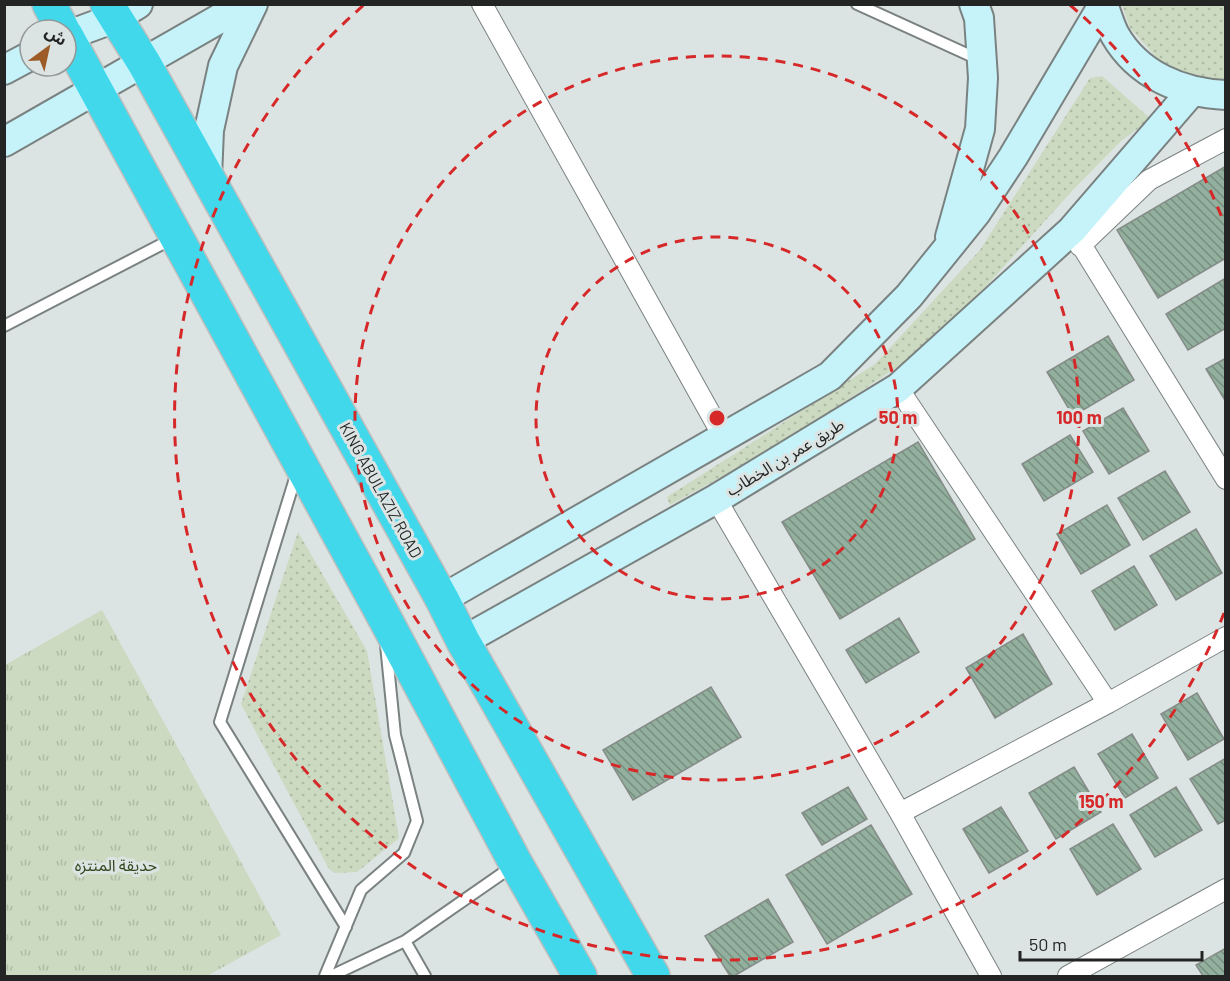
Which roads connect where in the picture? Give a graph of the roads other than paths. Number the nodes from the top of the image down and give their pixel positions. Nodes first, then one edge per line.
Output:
1 (49, 4) edge
2 (245, 4) edge
3 (253, 4) edge
4 (482, 4) edge
5 (857, 4) edge
6 (974, 4) edge
7 (1103, 5) edge
8 (120, 9) edge
9 (57, 18) edge
10 (78, 29) edge
11 (78, 58) edge
12 (982, 61) junction
13 (18, 62) edge
14 (144, 63) junction
15 (4, 70) edge
16 (95, 91) junction
17 (1191, 91) junction
18 (1226, 95) edge
19 (1226, 139) edge
20 (4, 142) edge
21 (207, 177) junction
22 (176, 238) junction
23 (1076, 238) junction
24 (948, 248) junction
25 (4, 326) edge
26 (898, 388) junction
27 (724, 438) junction
28 (300, 463) junction
29 (1226, 479) edge
30 (716, 499) junction
31 (442, 599) junction
32 (383, 615) junction
33 (1226, 637) edge
34 (463, 641) junction
35 (1108, 703) junction
36 (900, 813) junction
37 (516, 864) junction
38 (1226, 889) edge
39 (346, 927) junction
40 (405, 941) junction
41 (325, 976) edge
42 (331, 976) edge
43 (425, 976) edge
44 (580, 976) edge
45 (653, 976) edge
46 (991, 976) edge
47 (1068, 976) edge

1 - 9 highway
2 - 14 main road
3 - 21 main road
4 - 27 street
5 - 12 lane
6 - 12 main road
7 - 17 main road
7 - 24 main road
8 - 10 main road
8 - 14 highway, KING ABULAZIZ ROAD
11 - 16 highway
12 - 24 main road
13 - 15 main road
14 - 16 main road
14 - 21 highway, KING ABULAZIZ ROAD
16 - 20 main road
16 - 22 highway
17 - 18 main road
17 - 23 main road, طريق عمر بن الخطاب
19 - 23 street
21 - 31 highway, KING ABULAZIZ ROAD
22 - 25 lane
22 - 28 highway
23 - 26 main road, طريق عمر بن الخطاب
23 - 29 street
24 - 27 main road
26 - 30 main road, طريق عمر بن الخطاب
26 - 35 street
27 - 31 main road
28 - 32 highway
28 - 39 lane
30 - 34 main road, طريق عمر بن الخطاب
30 - 36 street
31 - 34 highway, KING ABULAZIZ ROAD
32 - 37 highway
32 - 39 lane
33 - 35 street
34 - 45 highway, KING ABULAZIZ ROAD
35 - 36 street
36 - 46 street
37 - 40 lane
37 - 44 highway
38 - 47 street
39 - 41 lane
40 - 42 lane
40 - 43 lane

